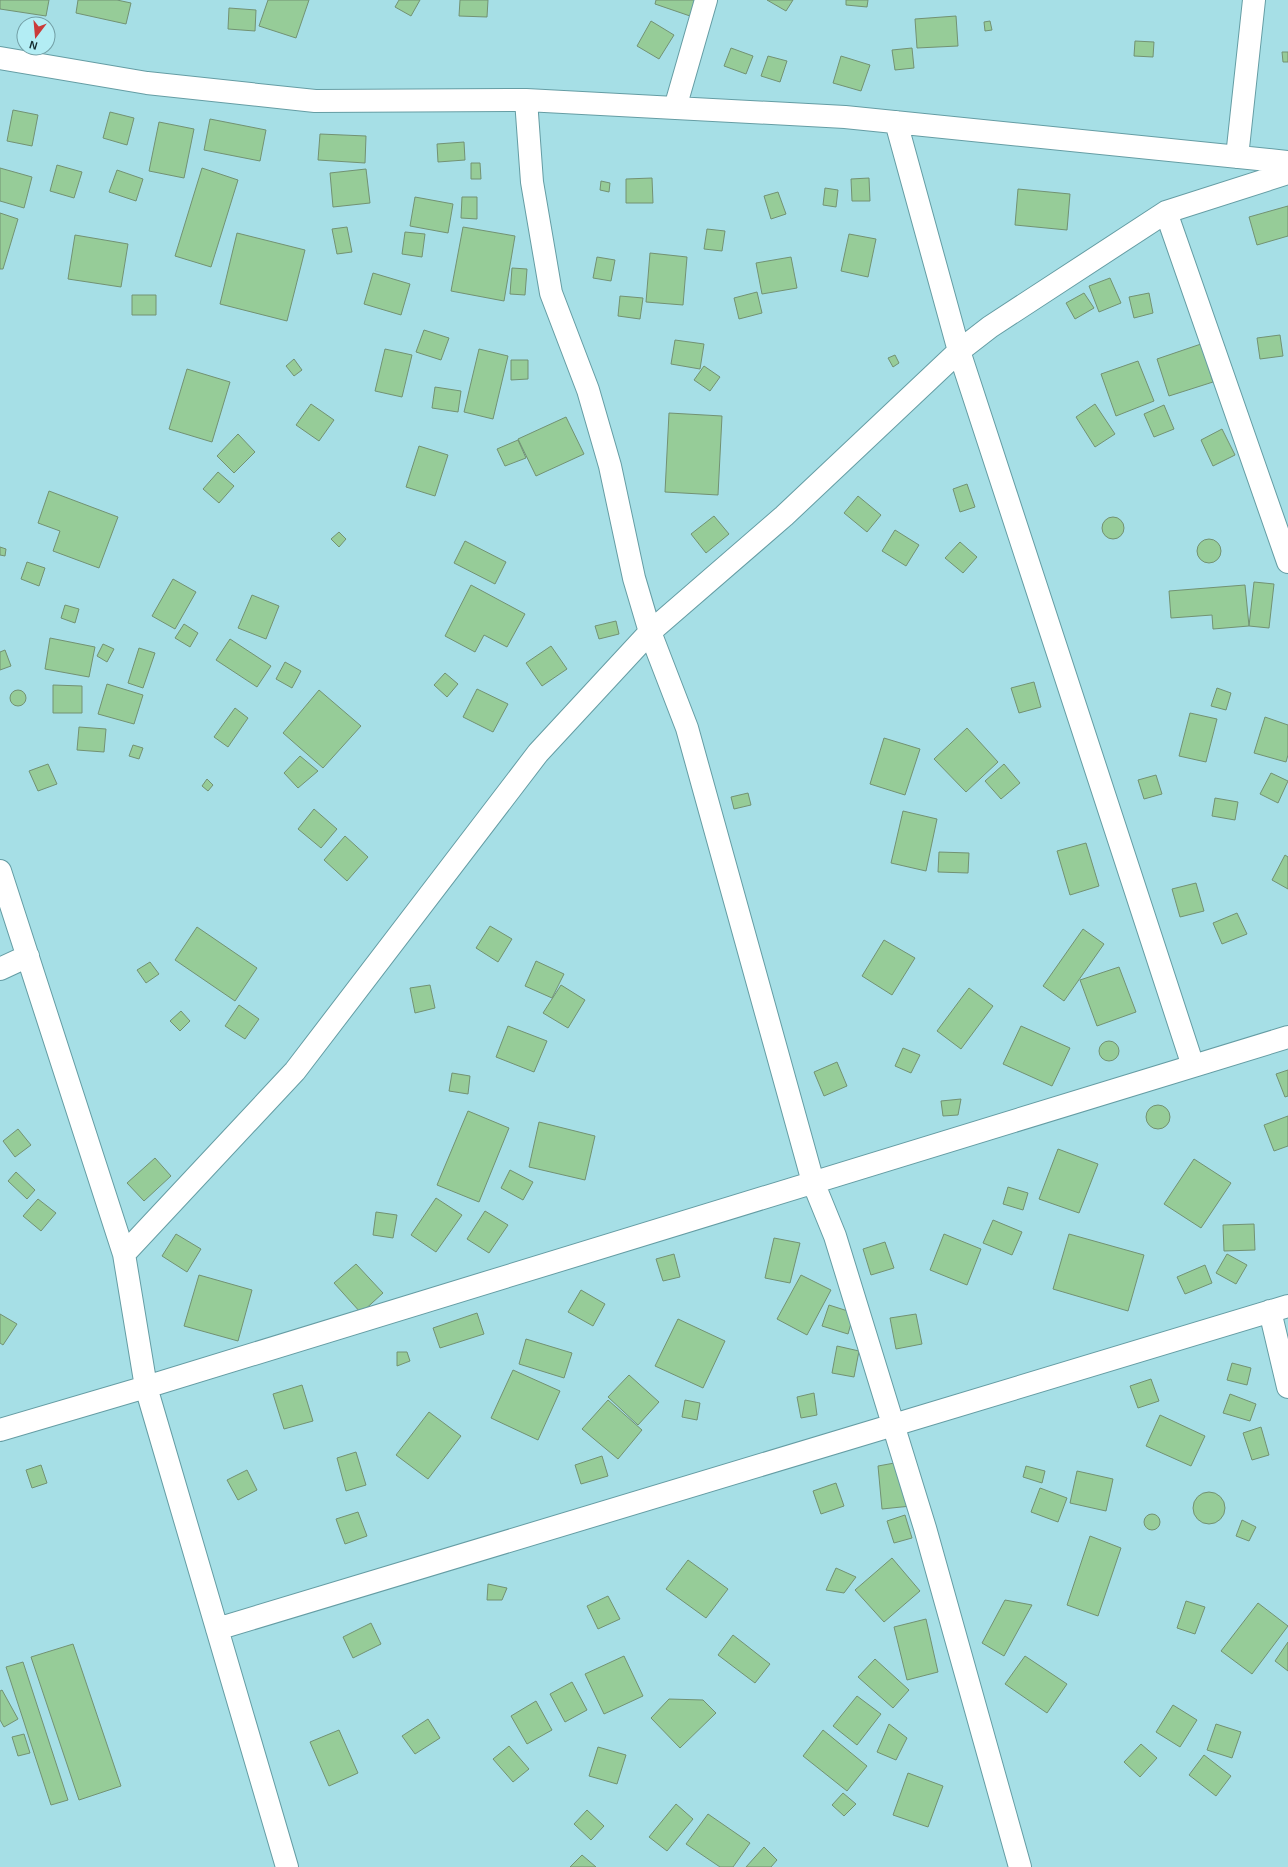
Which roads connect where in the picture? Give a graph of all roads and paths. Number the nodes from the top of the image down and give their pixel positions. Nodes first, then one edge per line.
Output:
1 (706, 0) edge
2 (1254, 0) edge
3 (0, 58) edge
4 (526, 100) junction
5 (674, 108) junction
6 (896, 122) junction
7 (1237, 157) junction
8 (1288, 162) edge
9 (1288, 173) edge
10 (1166, 212) junction
11 (959, 352) junction
12 (1288, 562) edge
13 (650, 632) junction
14 (0, 871) edge
15 (28, 956) junction
16 (0, 969) edge
17 (1288, 1037) edge
18 (1193, 1066) junction
19 (813, 1182) junction
20 (124, 1254) junction
21 (1279, 1309) edge
22 (146, 1387) junction
23 (1288, 1387) edge
24 (894, 1425) junction
25 (0, 1430) edge
26 (217, 1629) junction
27 (287, 1867) edge
28 (1020, 1867) edge

1 - 5 street
2 - 7 street
3 - 4 street
4 - 5 street
4 - 13 street
5 - 6 street
6 - 7 street
6 - 11 street
7 - 8 street
9 - 10 street
10 - 11 street
10 - 12 street
11 - 13 street
11 - 18 street
13 - 19 street
13 - 20 street
14 - 15 street
15 - 16 street
15 - 20 street
17 - 18 street
18 - 19 street
19 - 22 street
19 - 24 street
20 - 22 street
21 - 23 street
21 - 24 street
22 - 25 street
22 - 26 street
24 - 26 street
24 - 28 street
26 - 27 street

